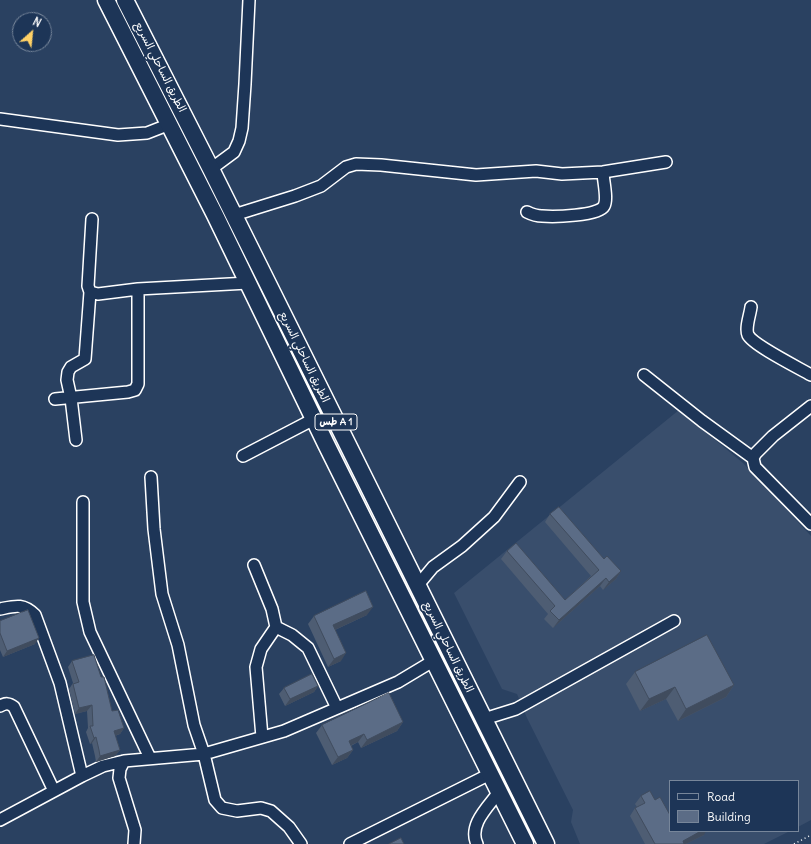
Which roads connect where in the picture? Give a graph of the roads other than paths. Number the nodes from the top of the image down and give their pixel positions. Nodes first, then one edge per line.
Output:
1 (106, 0) edge
2 (126, 0) edge
3 (249, 0) edge
4 (0, 119) edge
5 (170, 124) junction
6 (666, 162) dead end
7 (211, 169) junction
8 (602, 172) junction
9 (527, 212) dead end
10 (234, 215) junction
11 (92, 219) dead end
12 (248, 283) junction
13 (138, 289) junction
14 (90, 292) junction
15 (751, 307) dead end
16 (644, 375) dead end
17 (811, 375) edge
18 (71, 398) junction
19 (55, 399) dead end
20 (811, 406) edge
21 (314, 419) junction
22 (76, 440) dead end
23 (243, 456) dead end
24 (753, 458) junction
25 (150, 477) dead end
26 (520, 482) dead end
27 (83, 502) dead end
28 (811, 524) edge
29 (254, 565) dead end
30 (418, 585) junction
31 (0, 609) edge
32 (674, 621) dead end
33 (276, 627) junction
34 (433, 661) junction
35 (0, 706) edge
36 (337, 708) junction
37 (484, 719) junction
38 (262, 737) junction
39 (204, 754) junction
40 (150, 758) junction
41 (124, 761) junction
42 (490, 774) junction
43 (82, 776) junction
44 (54, 791) junction
45 (499, 792) junction
46 (0, 820) edge
47 (134, 844) edge
48 (301, 844) edge
49 (350, 844) edge
50 (477, 844) edge
51 (525, 844) edge
52 (546, 844) edge

1 - 5 highway, الطريق الساحلي السريع / طس A 1
2 - 7 highway, الطريق الساحلي السريع / طس A 1
3 - 7 street
4 - 5 street
5 - 12 highway, الطريق الساحلي السريع / طس A 1
6 - 8 street
7 - 10 highway, الطريق الساحلي السريع / طس A 1
8 - 9 street
8 - 10 street
10 - 30 highway, الطريق الساحلي السريع / طس A 1
11 - 14 street
12 - 13 street
12 - 21 highway, الطريق الساحلي السريع / طس A 1
13 - 14 street
13 - 18 street
14 - 18 street
15 - 17 street
16 - 24 street
18 - 19 street
18 - 22 street
20 - 24 street
21 - 23 street
21 - 34 highway, الطريق الساحلي السريع / طس A 1
24 - 28 street
25 - 39 street
26 - 30 street
27 - 40 street
29 - 33 street
30 - 37 highway, الطريق الساحلي السريع / طس A 1
31 - 43 street
32 - 37 street
33 - 36 street
33 - 38 street
34 - 36 street
34 - 42 highway, الطريق الساحلي السريع / طس A 1
35 - 44 street
36 - 38 street
37 - 52 highway, الطريق الساحلي السريع / طس A 1
38 - 39 street
39 - 40 street
39 - 48 street
40 - 41 street
41 - 43 street
41 - 47 street
42 - 45 highway, الطريق الساحلي السريع / طس A 1
42 - 49 street
43 - 44 street
44 - 46 street
45 - 50 street
45 - 51 highway, الطريق الساحلي السريع / طس A 1

